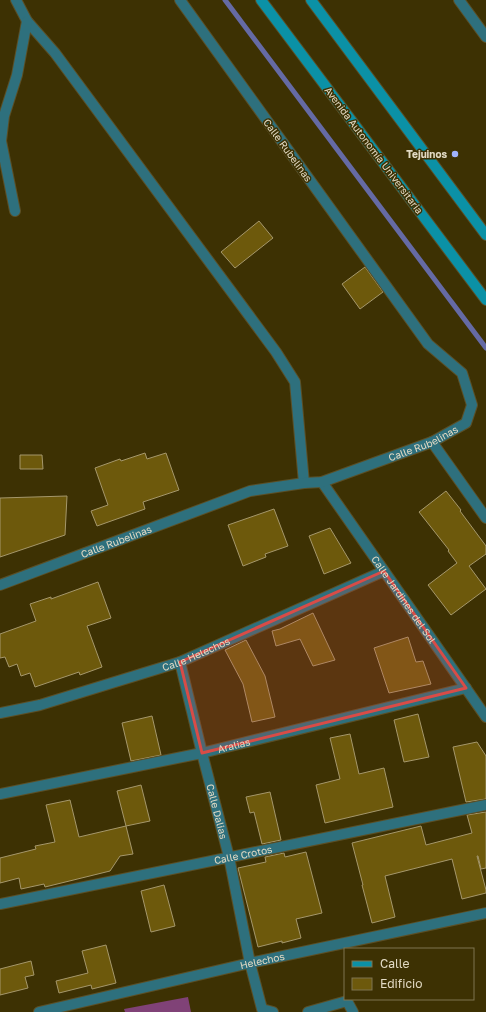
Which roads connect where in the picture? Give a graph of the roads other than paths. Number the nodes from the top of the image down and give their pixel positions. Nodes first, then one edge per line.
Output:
1 (16, 0) edge
2 (180, 0) edge
3 (261, 0) edge
4 (311, 0) edge
5 (459, 0) edge
6 (27, 21) junction
7 (486, 37) edge
8 (15, 211) dead end
9 (486, 235) edge
10 (486, 300) edge
11 (432, 442) junction
12 (322, 482) junction
13 (304, 483) junction
14 (486, 518) edge
15 (384, 571) junction
16 (0, 585) edge
17 (180, 662) junction
18 (466, 688) junction
19 (0, 713) edge
20 (486, 717) edge
21 (202, 753) junction
22 (0, 794) edge
23 (486, 805) edge
24 (229, 857) junction
25 (0, 904) edge
26 (486, 913) edge
27 (250, 963) junction
28 (39, 1012) edge
29 (273, 1012) edge
30 (308, 1012) edge
31 (353, 1012) edge

1 - 6 street
2 - 11 street, Calle Rubelinas
3 - 10 main road, Avenida Autonomía Universitaria
4 - 9 main road
5 - 7 street
6 - 8 street
6 - 13 street
11 - 12 street, Calle Rubelinas
11 - 14 street
12 - 13 street, Calle Rubelinas
12 - 15 street, Calle Jardines del Sol
13 - 16 street, Calle Rubelinas
15 - 17 street, Calle Helechos
15 - 18 street, Calle Jardines del Sol
17 - 19 street, Calle Helechos
17 - 21 street, Calle Dalias
18 - 20 street, Calle Jardines del Sol
18 - 21 street, Aralias
21 - 22 street, Aralias
21 - 24 street, Calle Dalias
23 - 24 street, Calle Crotos
24 - 25 street, Calle Crotos
24 - 27 street, Calle Dalias
26 - 27 street, Helechos
27 - 28 street, Helechos
27 - 29 street, Calle Dalias
30 - 31 street

